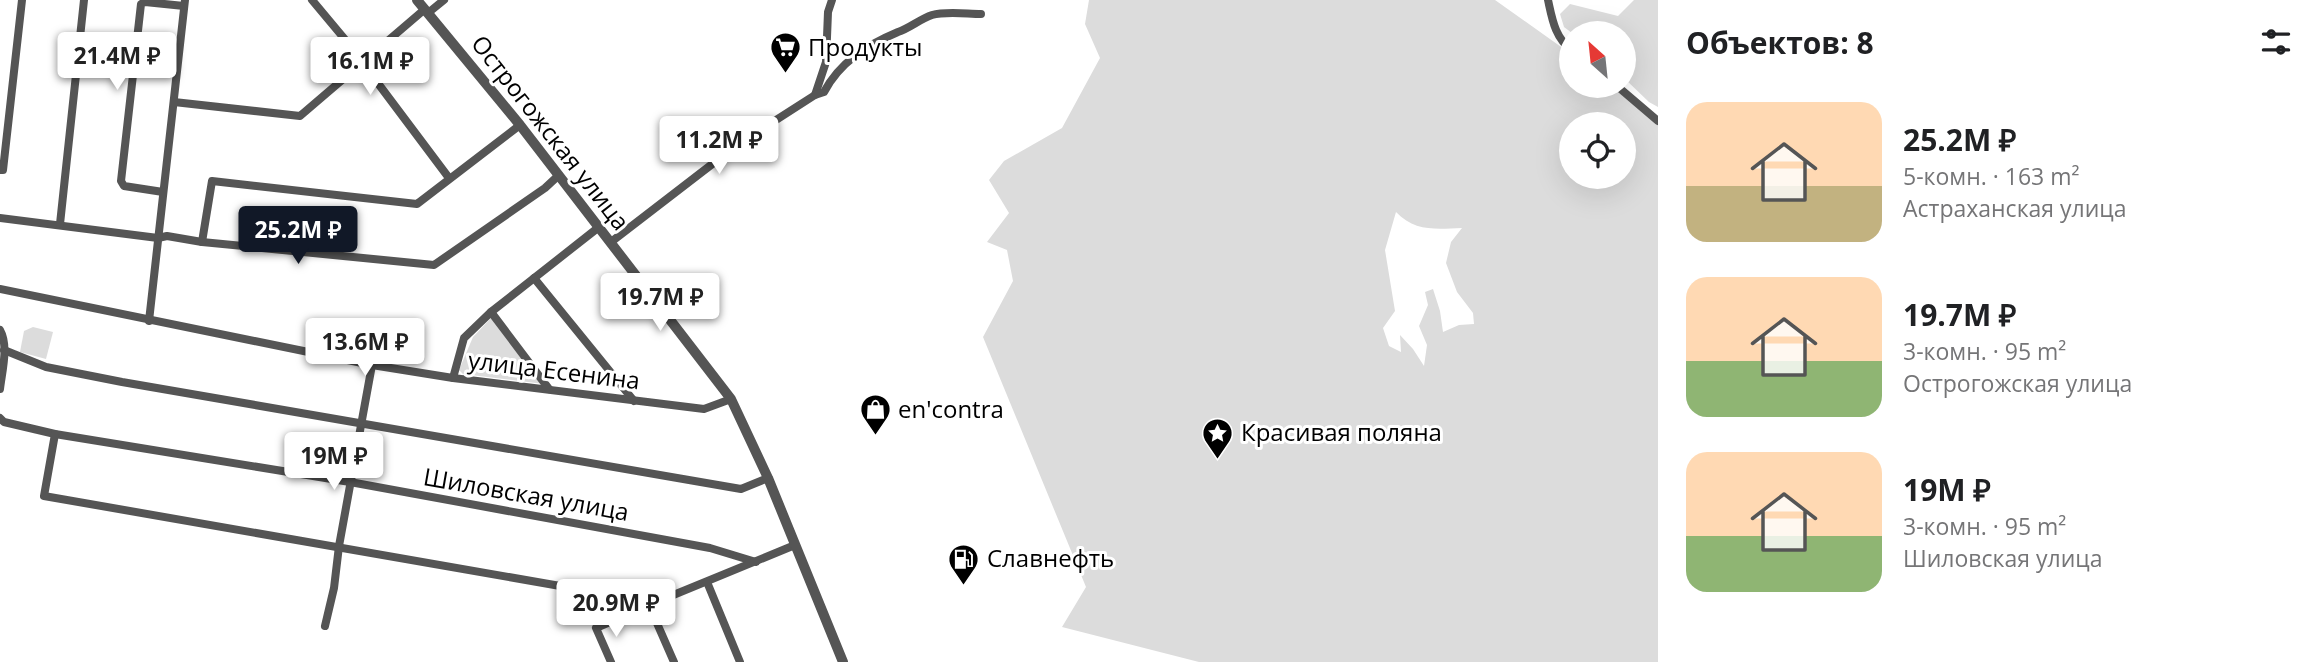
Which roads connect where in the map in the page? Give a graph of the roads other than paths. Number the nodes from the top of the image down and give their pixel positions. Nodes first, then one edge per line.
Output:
1 (22, 0) edge
2 (85, 0) edge
3 (312, 0) edge
4 (417, 0) edge
5 (444, 0) edge
6 (832, 0) edge
7 (1548, 0) edge
8 (184, 3) edge
9 (426, 11) junction
10 (981, 14) dead end
11 (1559, 38) edge
12 (363, 61) junction
13 (815, 95) junction
14 (1631, 98) edge
15 (174, 102) junction
16 (1658, 121) edge
17 (520, 125) junction
18 (0, 170) edge
19 (559, 175) junction
20 (449, 178) junction
21 (163, 192) junction
22 (0, 218) edge
23 (60, 225) junction
24 (599, 227) junction
25 (158, 238) junction
26 (202, 242) junction
27 (611, 242) junction
28 (534, 278) junction
29 (0, 289) edge
30 (491, 312) junction
31 (149, 321) junction
32 (0, 330) edge
33 (4, 350) junction
34 (372, 365) junction
35 (453, 377) junction
36 (0, 389) edge
37 (550, 389) junction
38 (731, 400) junction
39 (634, 401) junction
40 (0, 418) edge
41 (361, 423) junction
42 (55, 434) junction
43 (768, 478) junction
44 (350, 482) junction
45 (795, 545) junction
46 (339, 547) junction
47 (755, 562) junction
48 (706, 582) junction
49 (649, 605) junction
50 (325, 626) dead end
51 (611, 662) edge
52 (674, 662) edge
53 (740, 662) edge
54 (843, 662) edge

1 - 18 street
2 - 23 street
3 - 12 street
4 - 9 street, Острогожская улица
5 - 9 street
6 - 13 street
7 - 11 street
8 - 15 street
8 - 21 street
9 - 12 street
9 - 17 street, Острогожская улица
10 - 13 street
12 - 15 street
12 - 20 street
13 - 27 street
14 - 16 street
15 - 21 street
17 - 19 street, Острогожская улица
17 - 20 street
19 - 24 street, Острогожская улица
19 - 26 street
20 - 26 street
21 - 25 street
22 - 23 street
23 - 25 street
24 - 27 street, Острогожская улица
24 - 28 street
25 - 26 street
25 - 31 street
27 - 38 street, Острогожская улица
28 - 30 street
28 - 39 street
29 - 31 street, улица Есенина
30 - 35 street
30 - 37 street
31 - 34 street, улица Есенина
32 - 33 street
33 - 36 street
33 - 41 street
34 - 35 street, улица Есенина
34 - 41 street
35 - 37 street, улица Есенина
37 - 39 street, улица Есенина
38 - 39 street, улица Есенина
38 - 43 street, Острогожская улица
40 - 42 street, Шиловская улица
41 - 43 street
41 - 44 street
42 - 44 street, Шиловская улица
42 - 46 street
43 - 45 street, Острогожская улица
44 - 46 street
44 - 47 street, Шиловская улица
45 - 47 street
45 - 54 street, Острогожская улица
46 - 49 street
46 - 50 street
47 - 48 street
48 - 49 street
48 - 53 street
49 - 51 street
49 - 52 street

